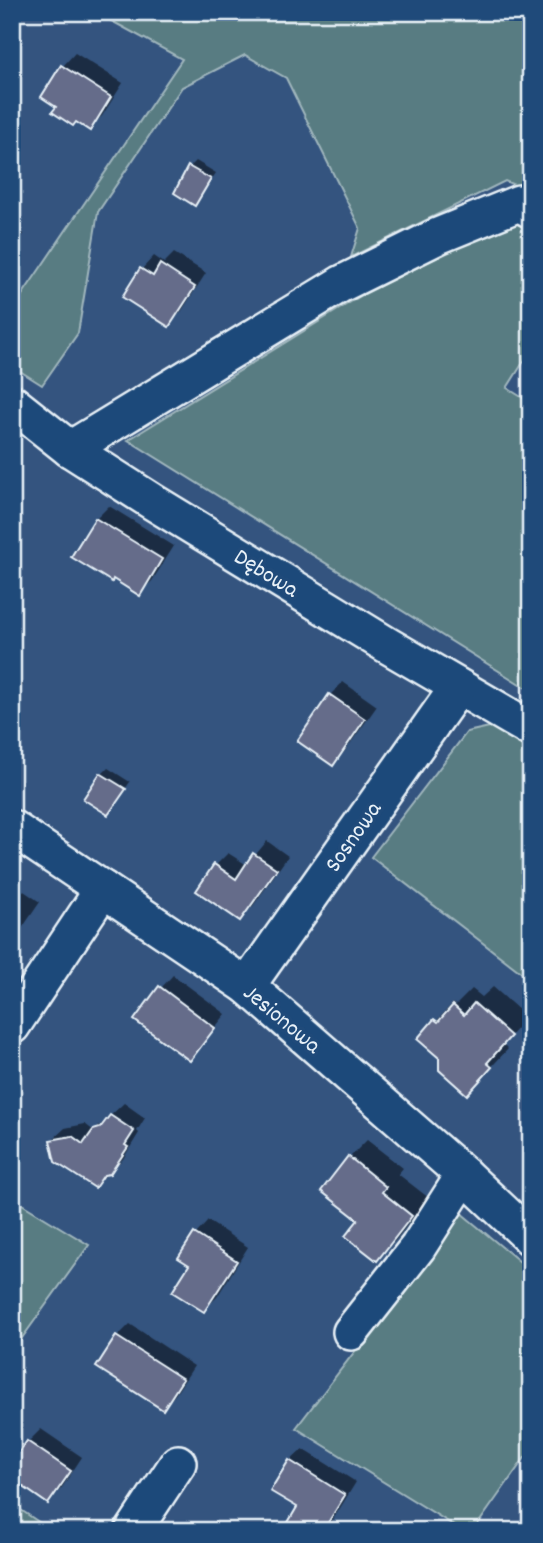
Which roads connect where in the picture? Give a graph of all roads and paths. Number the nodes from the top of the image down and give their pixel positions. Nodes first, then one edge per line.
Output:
1 (525, 206) edge
2 (12, 403) edge
3 (70, 449) junction
4 (458, 687) junction
5 (531, 729) edge
6 (12, 828) edge
7 (103, 889) junction
8 (247, 986) junction
9 (12, 1026) edge
10 (464, 1175) junction
11 (531, 1238) edge
12 (351, 1332) dead end
13 (178, 1463) dead end
14 (133, 1531) edge

1 - 3 street
2 - 3 street, Dębowa
3 - 4 street, Dębowa
4 - 5 street, Dębowa
4 - 8 street, Sosnowa
6 - 7 street, Jesionowa
7 - 8 street, Jesionowa
7 - 9 street
8 - 10 street, Jesionowa
10 - 11 street, Jesionowa
10 - 12 street
13 - 14 street

